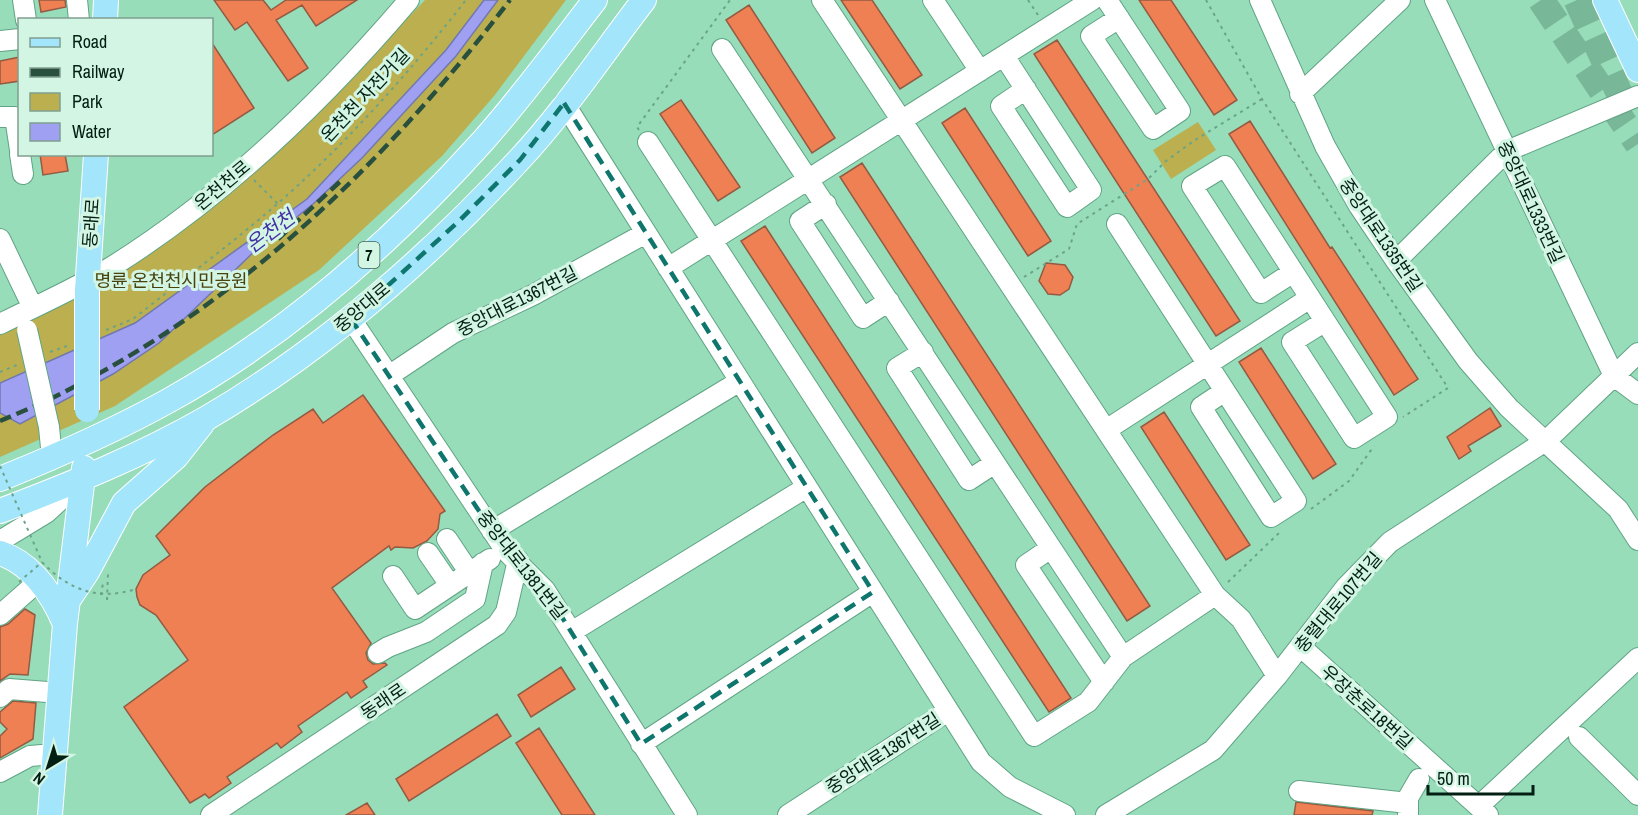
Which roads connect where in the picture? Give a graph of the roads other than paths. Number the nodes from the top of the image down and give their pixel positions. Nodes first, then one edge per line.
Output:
1 (23, 0) edge
2 (77, 0) edge
3 (106, 0) edge
4 (409, 0) edge
5 (595, 0) edge
6 (644, 0) edge
7 (822, 0) edge
8 (933, 0) edge
9 (1092, 0) edge
10 (1107, 0) edge
11 (1260, 0) edge
12 (1400, 0) edge
13 (1435, 0) edge
14 (1605, 0) edge
15 (1067, 7) edge
16 (26, 18) edge
17 (79, 18) edge
18 (105, 18) edge
19 (1119, 18) junction
20 (18, 39) edge
21 (0, 41) edge
22 (722, 49) dead end
23 (1004, 56) junction
24 (1638, 70) edge
25 (980, 71) junction
26 (1026, 89) junction
27 (1300, 94) junction
28 (1638, 96) edge
29 (564, 103) junction
30 (0, 117) edge
31 (901, 120) junction
32 (18, 137) edge
33 (648, 142) road end
34 (1507, 151) junction
35 (20, 156) edge
36 (96, 156) edge
37 (23, 174) dead end
38 (809, 179) junction
39 (826, 204) junction
40 (1117, 224) dead end
41 (646, 233) junction
42 (0, 238) edge
43 (713, 240) junction
44 (1396, 261) junction
45 (668, 268) junction
46 (1292, 273) junction
47 (87, 286) junction
48 (1310, 298) junction
49 (889, 301) junction
50 (28, 317) junction
51 (351, 319) junction
52 (1324, 322) junction
53 (0, 324) edge
54 (922, 352) junction
55 (1638, 353) edge
56 (1208, 365) junction
57 (390, 375) junction
58 (1614, 376) junction
59 (740, 381) junction
60 (1225, 391) junction
61 (1638, 394) edge
62 (207, 418) junction
63 (1106, 430) junction
64 (1547, 440) junction
65 (85, 443) junction
66 (52, 458) junction
67 (995, 463) junction
68 (0, 479) edge
69 (83, 480) junction
70 (807, 487) junction
71 (0, 511) edge
72 (492, 531) junction
73 (447, 539) dead end
74 (1638, 540) edge
75 (0, 541) edge
76 (1051, 548) junction
77 (0, 553) edge
78 (428, 553) dead end
79 (511, 555) junction
80 (476, 568) junction
81 (34, 575) junction
82 (393, 576) dead end
83 (450, 585) junction
84 (873, 592) junction
85 (1215, 595) junction
86 (66, 613) junction
87 (0, 615) edge
88 (573, 631) junction
89 (1300, 646) junction
90 (378, 653) dead end
91 (1123, 657) junction
92 (1638, 658) edge
93 (1277, 676) junction
94 (1104, 682) junction
95 (60, 693) junction
96 (0, 697) edge
97 (948, 711) junction
98 (1579, 737) dead end
99 (641, 744) junction
100 (54, 754) junction
101 (0, 772) edge
102 (1419, 779) dead end
103 (53, 786) junction
104 (1299, 791) dead end
105 (1638, 795) edge
106 (1408, 809) edge
107 (1483, 811) edge
108 (50, 815) edge
109 (62, 815) edge
110 (211, 815) edge
111 (687, 815) edge
112 (789, 815) edge
113 (1065, 815) edge
114 (1106, 815) edge

1 - 16 street
2 - 17 street
3 - 18 main road
4 - 47 street, 온천천로
5 - 65 main road, 중앙대로 / 7
6 - 29 main road, 중앙대로
7 - 31 street
8 - 25 street
9 - 15 street
10 - 19 street
11 - 27 street, 중앙대로1335번길
12 - 27 street
13 - 34 street, 중앙대로1333번길
14 - 24 main road
15 - 23 street
19 - 19 street
20 - 21 street
22 - 38 street
23 - 25 street
23 - 26 street
25 - 31 street
26 - 26 street
27 - 44 street, 중앙대로1335번길
28 - 34 street
29 - 41 street, 중앙대로1367번길
29 - 51 main road, 중앙대로
30 - 32 street
31 - 38 street
31 - 63 street
33 - 43 street
34 - 44 street
34 - 58 street, 중앙대로1333번길
35 - 37 street
36 - 47 main road, 동래로
38 - 39 street
38 - 43 street
39 - 49 street
39 - 49 street
40 - 56 street
41 - 45 street, 중앙대로1367번길
41 - 57 street, 중앙대로1367번길
42 - 50 street
43 - 45 street
43 - 94 street
44 - 64 street, 중앙대로1335번길
45 - 59 street, 중앙대로1367번길
46 - 46 street
46 - 48 street
47 - 50 street, 온천천로
47 - 65 main road, 동래로, bridge
48 - 52 street
48 - 56 street
49 - 54 street
50 - 53 street, 온천천로
50 - 66 street, bridge
51 - 57 street, 중앙대로1381번길
51 - 62 main road, 중앙대로
52 - 52 street
54 - 67 street
54 - 67 street
55 - 58 street, 충렬대로107번길
56 - 60 street
56 - 63 street
57 - 72 street, 중앙대로1381번길
58 - 61 street, 중앙대로1333번길
58 - 64 street, 충렬대로107번길
59 - 70 street, 중앙대로1367번길
59 - 72 street
60 - 60 street
62 - 69 main road, 중앙대로
62 - 86 main road
63 - 85 street
64 - 74 street, 중앙대로1335번길
64 - 89 street, 충렬대로107번길
65 - 66 main road, 중앙대로 / 7
65 - 69 main road
66 - 68 main road, 중앙대로 / 7
67 - 76 street
69 - 71 main road, 중앙대로
69 - 75 street
69 - 86 main road
70 - 84 street, 중앙대로1367번길
70 - 88 street
72 - 79 street, 중앙대로1381번길
73 - 80 street
76 - 91 street
76 - 94 street
77 - 81 main road
78 - 83 street
79 - 80 street
79 - 88 street, 중앙대로1381번길
79 - 110 street, 동래로
80 - 83 street
80 - 90 street
81 - 86 main road
81 - 87 street
82 - 83 street
84 - 97 street, 중앙대로1367번길
84 - 99 street
85 - 91 street
85 - 93 street
86 - 95 main road
88 - 99 street, 중앙대로1381번길
89 - 93 street, 충렬대로107번길
89 - 107 street, 우장춘로18번길
91 - 94 street
92 - 107 street
93 - 114 street, 충렬대로107번길
95 - 96 street
95 - 100 main road
97 - 112 street, 중앙대로1367번길
97 - 113 street, 중앙대로1367번길
98 - 105 street
99 - 111 street, 중앙대로1381번길
100 - 101 street
100 - 103 main road
102 - 106 street
103 - 108 main road
103 - 109 street
104 - 106 street

